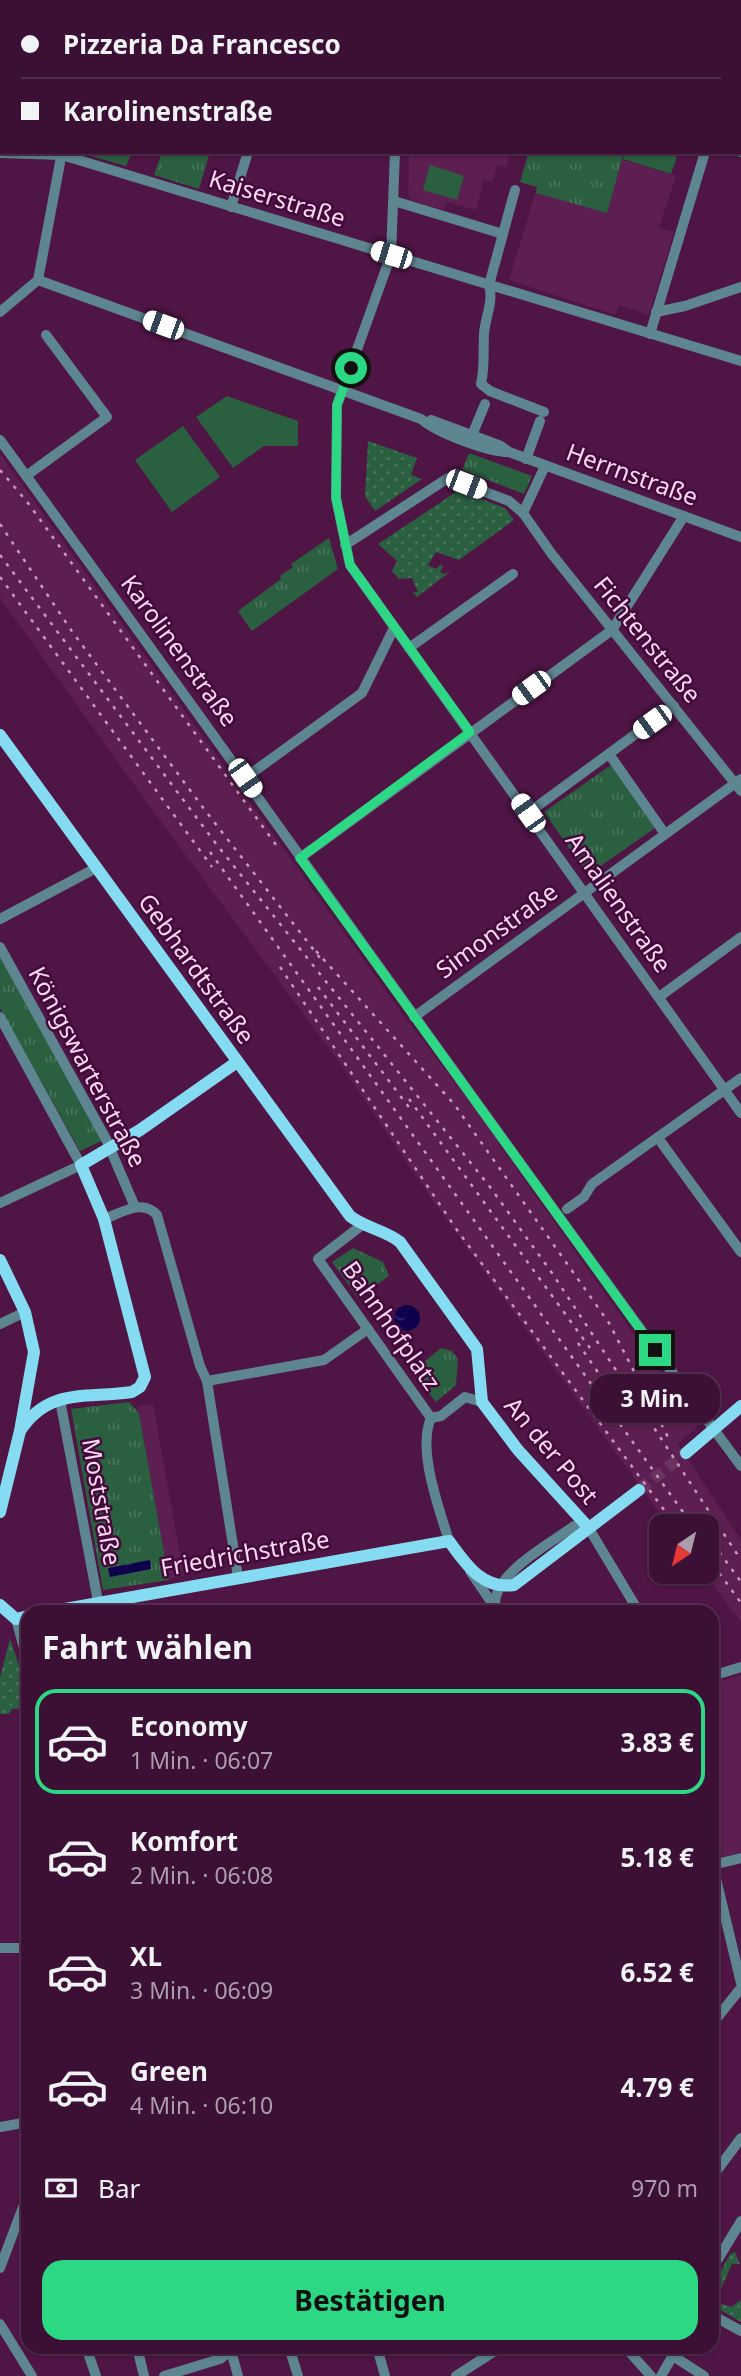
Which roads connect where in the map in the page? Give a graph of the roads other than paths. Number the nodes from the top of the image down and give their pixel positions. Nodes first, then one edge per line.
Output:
1 (62, 154) edge
2 (247, 154) edge
3 (396, 154) edge
4 (704, 154) edge
5 (514, 190) dead end
6 (394, 201) junction
7 (231, 207) junction
8 (503, 234) junction
9 (391, 255) junction
10 (38, 280) junction
11 (489, 285) junction
12 (741, 287) edge
13 (0, 312) edge
14 (656, 312) junction
15 (650, 334) junction
16 (46, 335) dead end
17 (741, 361) edge
18 (343, 391) junction
19 (485, 404) dead end
20 (421, 419) junction
21 (472, 435) junction
22 (0, 440) edge
23 (509, 452) junction
24 (526, 459) junction
25 (545, 466) junction
26 (26, 476) junction
27 (523, 513) junction
28 (684, 516) junction
29 (741, 537) edge
30 (345, 545) junction
31 (513, 574) dead end
32 (394, 628) junction
33 (612, 630) junction
34 (409, 648) junction
35 (674, 706) junction
36 (470, 732) junction
37 (0, 734) edge
38 (609, 754) junction
39 (245, 778) junction
40 (739, 785) edge
41 (528, 813) junction
42 (666, 834) junction
43 (300, 858) junction
44 (96, 868) junction
45 (584, 893) junction
46 (0, 919) edge
47 (741, 937) edge
48 (0, 947) edge
49 (659, 998) junction
50 (0, 1017) edge
51 (414, 1017) junction
52 (237, 1062) junction
53 (741, 1078) edge
54 (725, 1090) junction
55 (741, 1113) edge
56 (658, 1138) junction
57 (110, 1148) junction
58 (81, 1165) junction
59 (0, 1203) edge
60 (135, 1208) junction
61 (567, 1209) dead end
62 (104, 1219) junction
63 (362, 1225) junction
64 (741, 1252) edge
65 (0, 1260) edge
66 (25, 1312) junction
67 (0, 1324) edge
68 (368, 1329) junction
69 (481, 1372) joint
70 (30, 1376) junction
71 (207, 1381) junction
72 (466, 1397) joint
73 (56, 1401) junction
74 (482, 1402) junction
75 (741, 1406) edge
76 (429, 1422) junction
77 (714, 1429) junction
78 (20, 1431) junction
79 (686, 1453) tunnel mouth
80 (741, 1465) edge
81 (639, 1490) tunnel mouth
82 (0, 1512) edge
83 (587, 1527) junction
84 (449, 1541) junction
85 (470, 1570) junction
86 (237, 1577) junction
87 (514, 1585) junction
88 (498, 1586) junction
89 (0, 1605) edge
90 (99, 1605) edge
91 (104, 1605) edge
92 (493, 1605) edge
93 (496, 1605) edge
94 (499, 1605) edge
95 (635, 1605) edge
96 (21, 1617) edge
97 (741, 1667) edge
98 (719, 1674) edge
99 (741, 1858) edge
100 (719, 1863) edge
101 (719, 1888) edge
102 (0, 1948) edge
103 (21, 1948) edge
104 (736, 1948) edge
105 (741, 1986) edge
106 (719, 2015) edge
107 (21, 2123) edge
108 (0, 2127) edge
109 (741, 2138) edge
110 (719, 2168) edge
111 (21, 2212) edge
112 (741, 2221) edge
113 (719, 2257) edge
114 (0, 2268) edge
115 (719, 2319) edge
116 (0, 2324) edge
117 (741, 2331) edge
118 (88, 2354) edge
119 (138, 2354) edge
120 (225, 2354) edge
121 (233, 2354) edge
122 (291, 2354) edge
123 (379, 2354) edge
124 (490, 2354) edge
125 (631, 2354) edge
126 (673, 2354) edge
127 (679, 2354) edge
128 (32, 2376) edge
129 (96, 2376) edge
130 (144, 2376) edge
131 (164, 2376) edge
132 (238, 2376) edge
133 (298, 2376) edge
134 (385, 2376) edge
135 (456, 2376) edge
136 (651, 2376) edge
137 (661, 2376) edge
138 (705, 2376) edge

1 - 7 street, Kaiserstraße
1 - 10 street
2 - 7 street
3 - 6 street, Amalienstraße
4 - 14 street
5 - 8 street
6 - 8 street
6 - 9 street, Amalienstraße
7 - 9 street, Kaiserstraße
8 - 11 street
9 - 11 street, Kaiserstraße
9 - 18 street, Amalienstraße
10 - 13 street
10 - 18 street, Herrnstraße
11 - 15 street, Kaiserstraße
11 - 24 street
12 - 14 street
14 - 15 street
15 - 17 street, Kaiserstraße
16 - 26 street
18 - 20 street, Herrnstraße
18 - 30 street, Amalienstraße
19 - 21 street
20 - 21 street, Herrnstraße
20 - 23 street, Herrnstraße
21 - 23 street, Herrnstraße
22 - 26 street, Karolinenstraße
23 - 24 street, Herrnstraße
24 - 25 street, Herrnstraße
25 - 27 street
25 - 28 street, Herrnstraße
26 - 39 street, Karolinenstraße
27 - 30 street
27 - 33 street, Fichtenstraße
28 - 29 street, Herrnstraße
28 - 33 street
30 - 32 street, Amalienstraße
31 - 34 street
32 - 34 street, Amalienstraße
32 - 39 street
33 - 35 street, Fichtenstraße
33 - 36 street
34 - 36 street, Amalienstraße
35 - 38 street
35 - 40 street, Fichtenstraße
36 - 41 street, Amalienstraße
36 - 43 street
37 - 44 main road, Gebhardtstraße
38 - 41 street
38 - 42 street
39 - 43 street, Karolinenstraße
40 - 42 street, Simonstraße
41 - 45 street, Amalienstraße
42 - 45 street, Simonstraße
43 - 51 street, Karolinenstraße
44 - 46 street
44 - 52 main road, Gebhardtstraße
45 - 49 street, Amalienstraße
45 - 51 street, Simonstraße
47 - 49 street
48 - 57 street, Königswarterstraße
49 - 54 street, Amalienstraße
50 - 58 street
51 - 77 street, Karolinenstraße
52 - 57 main road
52 - 63 main road, Gebhardtstraße
53 - 54 street
54 - 55 street, Amalienstraße
54 - 56 street
56 - 61 street
56 - 64 street
57 - 58 main road
57 - 60 street, Königswarterstraße
58 - 59 street
58 - 62 main road
60 - 62 street, Königswarterstraße
60 - 71 street, Königswarterstraße
62 - 73 main road
63 - 68 street, Bahnhofplatz
63 - 69 main road, Bahnhofplatz
65 - 66 main road
66 - 67 street
66 - 70 main road
68 - 71 street
68 - 76 street, Bahnhofplatz
69 - 74 main road, An der Post
70 - 73 main road
70 - 78 main road
71 - 86 street
72 - 74 street, An der Post
72 - 76 street, Bahnhofplatz
73 - 78 main road
73 - 90 street, Moststraße
74 - 83 main road, An der Post
75 - 77 main road
76 - 84 street
77 - 79 main road
77 - 80 street, Karolinenstraße
78 - 82 main road
81 - 83 main road
83 - 87 main road
83 - 88 street
83 - 95 street
84 - 85 main road
84 - 86 main road, Friedrichstraße
85 - 88 main road
85 - 92 street
86 - 91 main road, Friedrichstraße
87 - 88 main road
87 - 94 street
88 - 93 street
89 - 96 main road
97 - 98 street
99 - 100 street
101 - 104 street
102 - 103 street
104 - 105 street
105 - 106 street
107 - 108 street
109 - 110 street
111 - 114 street
112 - 113 street
115 - 117 street
116 - 128 street
118 - 129 street
119 - 130 street
120 - 131 street
121 - 132 street
122 - 133 street
123 - 134 street
124 - 135 street
125 - 136 street
126 - 137 street
127 - 138 street

